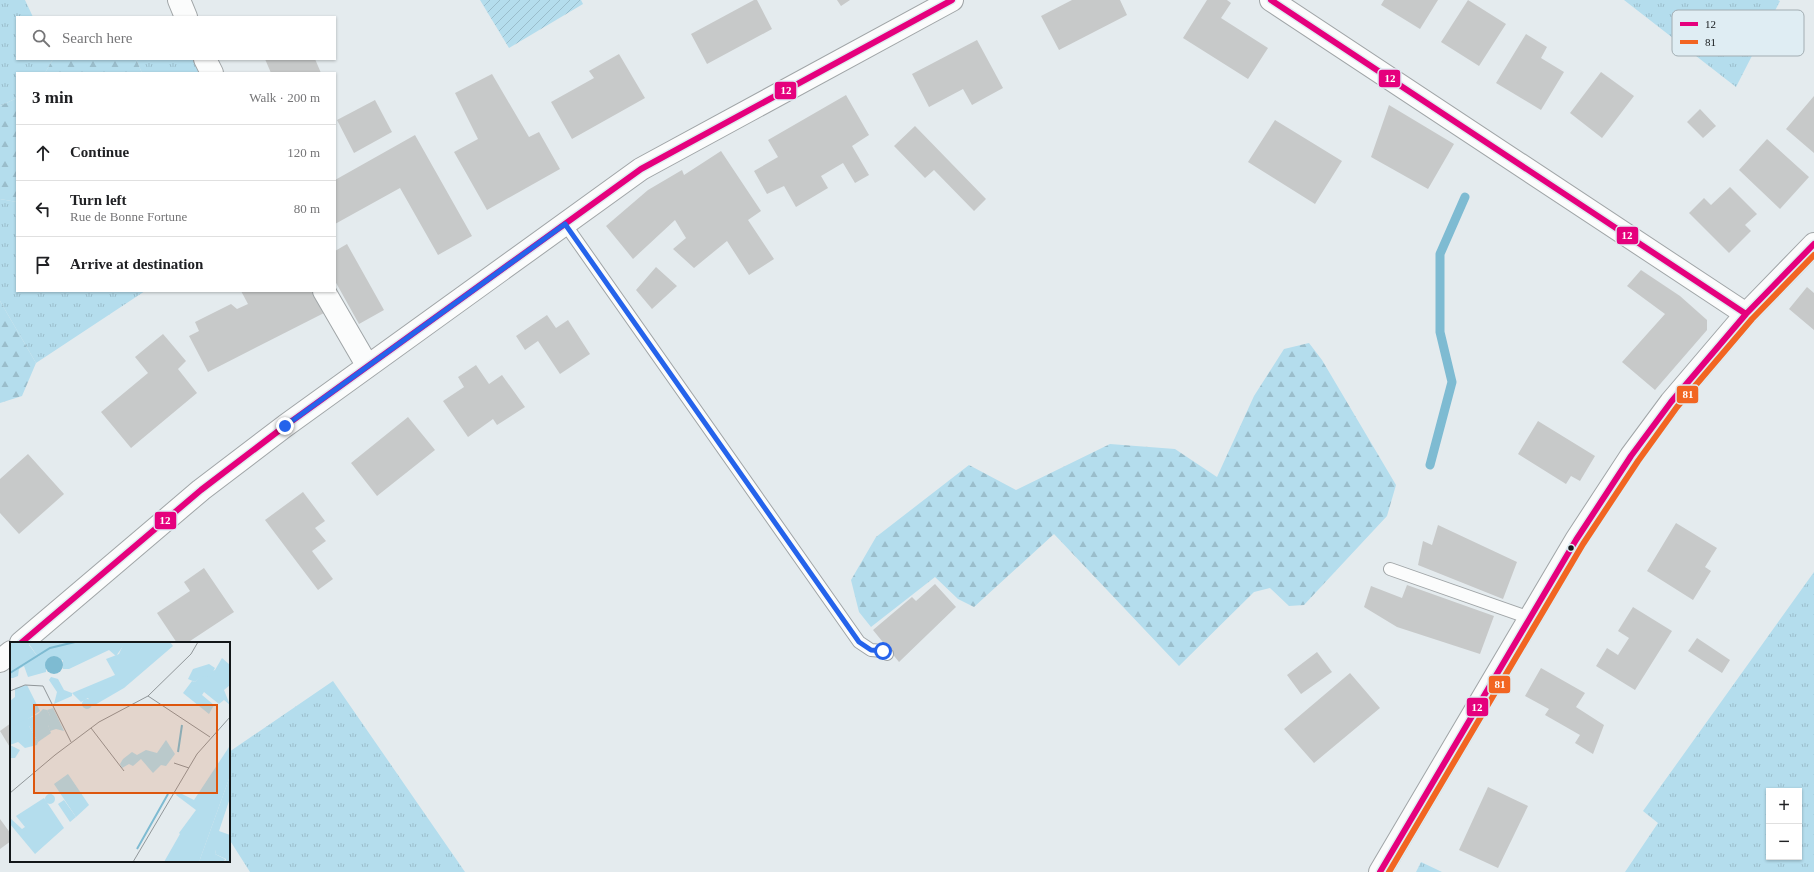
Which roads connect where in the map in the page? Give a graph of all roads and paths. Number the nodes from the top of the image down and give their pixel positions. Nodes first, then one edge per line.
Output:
1 (179, 0) edge
2 (952, 0) edge
3 (1271, 0) edge
4 (186, 16) edge
5 (206, 60) edge
6 (212, 72) edge
7 (565, 224) junction
8 (1814, 244) edge
9 (325, 292) edge
10 (1746, 314) junction
11 (367, 365) junction
12 (1390, 569) dead end
13 (1530, 618) junction
14 (22, 642) edge
15 (10, 653) edge
16 (887, 654) dead end
17 (0, 661) edge
18 (1380, 872) edge

1 - 4 street
2 - 7 street
3 - 10 street
5 - 6 street
7 - 11 street
7 - 16 lane
8 - 10 street
9 - 11 street
10 - 13 street
11 - 14 street
12 - 13 lane
13 - 18 street
15 - 17 street

